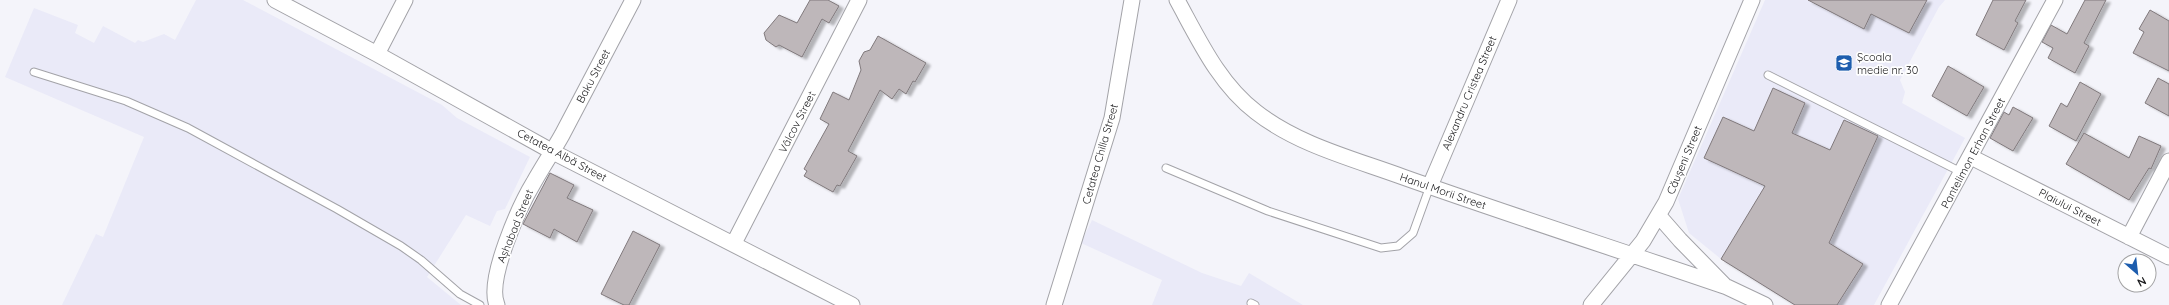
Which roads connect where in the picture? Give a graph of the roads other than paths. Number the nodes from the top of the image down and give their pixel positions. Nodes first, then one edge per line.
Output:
1 (275, 0) edge
2 (406, 0) edge
3 (633, 0) edge
4 (859, 0) edge
5 (1132, 0) edge
6 (1177, 0) edge
7 (1509, 0) edge
8 (1752, 0) edge
9 (2056, 0) edge
10 (377, 54) junction
11 (34, 72) dead end
12 (1768, 75) dead end
13 (553, 152) junction
14 (1971, 157) junction
15 (2169, 161) edge
16 (1166, 168) dead end
17 (1963, 173) junction
18 (1430, 186) junction
19 (1659, 216) junction
20 (2130, 237) junction
21 (734, 243) junction
22 (1632, 255) junction
23 (2169, 257) edge
24 (1727, 287) junction
25 (480, 305) edge
26 (497, 305) edge
27 (852, 305) edge
28 (1054, 305) edge
29 (1591, 305) edge
30 (1765, 305) edge
31 (1890, 305) edge

1 - 10 street, Cetatea Albă Street
2 - 10 street
3 - 13 street, Baku Street
4 - 21 street, Vâlcov Street
5 - 28 street, Cetatea Chilia Street
6 - 18 street, Hanul Morii Street
7 - 18 street, Alexandru Cristea Street
8 - 19 street, Căușeni Street
9 - 14 street, Pantelimon Erhan Street
10 - 13 street, Cetatea Albă Street
11 - 25 lane
12 - 17 lane
13 - 21 street, Cetatea Albă Street
13 - 26 street, Așhabad Street
14 - 17 street, Pantelimon Erhan Street
14 - 20 street, Plaiului Street
15 - 20 street
16 - 18 lane
17 - 31 street, Pantelimon Erhan Street
18 - 22 street, Hanul Morii Street
19 - 22 street, Căușeni Street
19 - 24 street
20 - 23 street, Plaiului Street
21 - 27 street, Cetatea Albă Street
22 - 24 street, Hanul Morii Street
22 - 29 street, Căușeni Street
24 - 30 street, Hanul Morii Street

